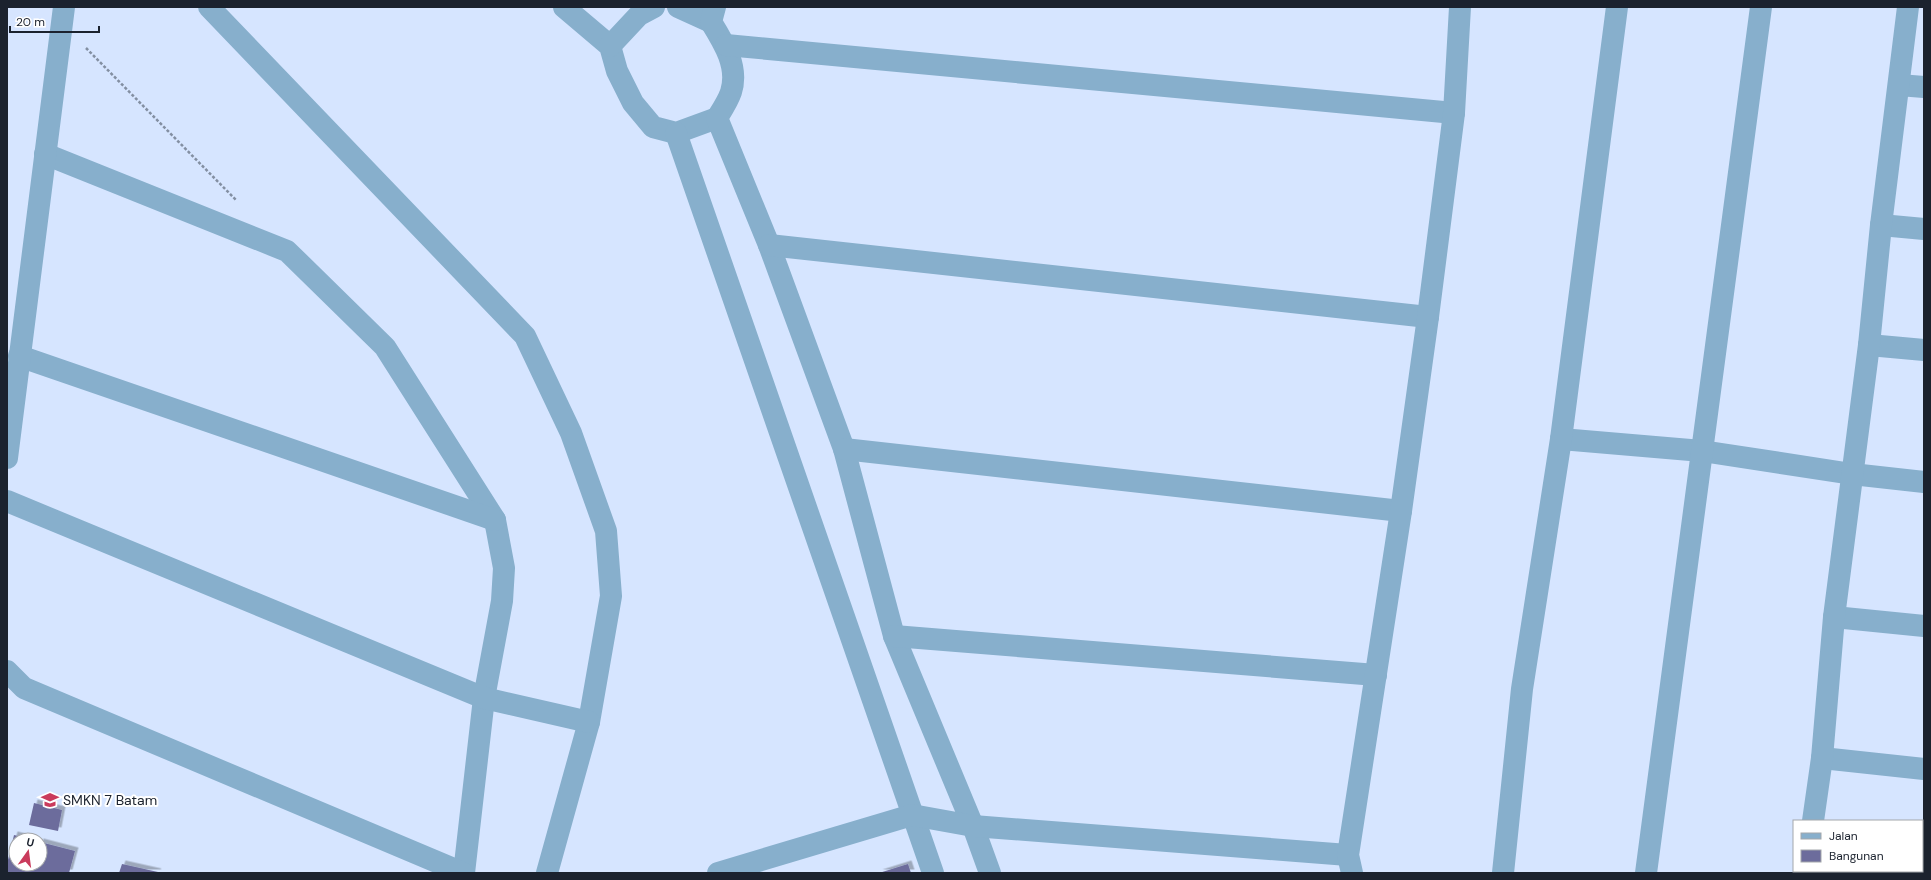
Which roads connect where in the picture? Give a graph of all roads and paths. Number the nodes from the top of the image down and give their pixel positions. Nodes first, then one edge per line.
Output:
1 (209, 7) edge
2 (564, 7) edge
3 (654, 7) edge
4 (678, 7) edge
5 (1460, 7) edge
6 (1617, 7) edge
7 (1761, 7) edge
8 (1908, 7) edge
9 (713, 14) edge
10 (63, 16) edge
11 (610, 46) junction
12 (726, 46) junction
13 (1899, 85) junction
14 (1924, 87) edge
15 (1454, 113) junction
16 (718, 118) junction
17 (676, 133) junction
18 (45, 154) junction
19 (242, 206) dead end
20 (1881, 225) junction
21 (1924, 228) edge
22 (769, 245) junction
23 (1428, 317) junction
24 (1869, 345) junction
25 (1924, 350) edge
26 (19, 356) junction
27 (1562, 439) junction
28 (844, 449) junction
29 (1702, 451) junction
30 (7, 458) edge
31 (1852, 474) junction
32 (1924, 482) edge
33 (7, 501) edge
34 (1401, 511) junction
35 (495, 520) junction
36 (1834, 617) junction
37 (1924, 626) edge
38 (894, 636) junction
39 (7, 671) edge
40 (1376, 675) junction
41 (484, 698) junction
42 (589, 722) junction
43 (1822, 758) junction
44 (1924, 769) edge
45 (912, 815) junction
46 (1813, 820) edge
47 (972, 826) junction
48 (1350, 864) edge
49 (463, 873) edge
50 (547, 873) edge
51 (718, 873) edge
52 (933, 873) edge
53 (990, 873) edge
54 (1503, 873) edge
55 (1646, 873) edge

1 - 42 street
2 - 11 street
3 - 11 street
4 - 9 street
5 - 15 street
6 - 27 street
7 - 29 street
8 - 13 street
9 - 12 street
10 - 18 street
10 - 19 path
11 - 17 street
12 - 15 street
12 - 16 street
13 - 14 street
13 - 20 street
15 - 23 street
16 - 17 street
16 - 22 street
17 - 45 street
18 - 26 street
18 - 35 street
20 - 21 street
20 - 24 street
22 - 23 street
22 - 28 street
23 - 34 street
24 - 25 street
24 - 31 street
26 - 30 street
26 - 35 street
27 - 29 street
27 - 54 street
28 - 34 street
28 - 38 street
29 - 31 street
29 - 55 street
31 - 32 street
31 - 36 street
33 - 41 street
34 - 40 street
35 - 41 street
36 - 37 street
36 - 43 street
38 - 40 street
38 - 47 street
39 - 49 street
40 - 48 street
41 - 42 street
41 - 49 street
42 - 50 street
43 - 44 street
43 - 46 street
45 - 47 street
45 - 51 street
45 - 52 street
47 - 48 street
47 - 53 street

